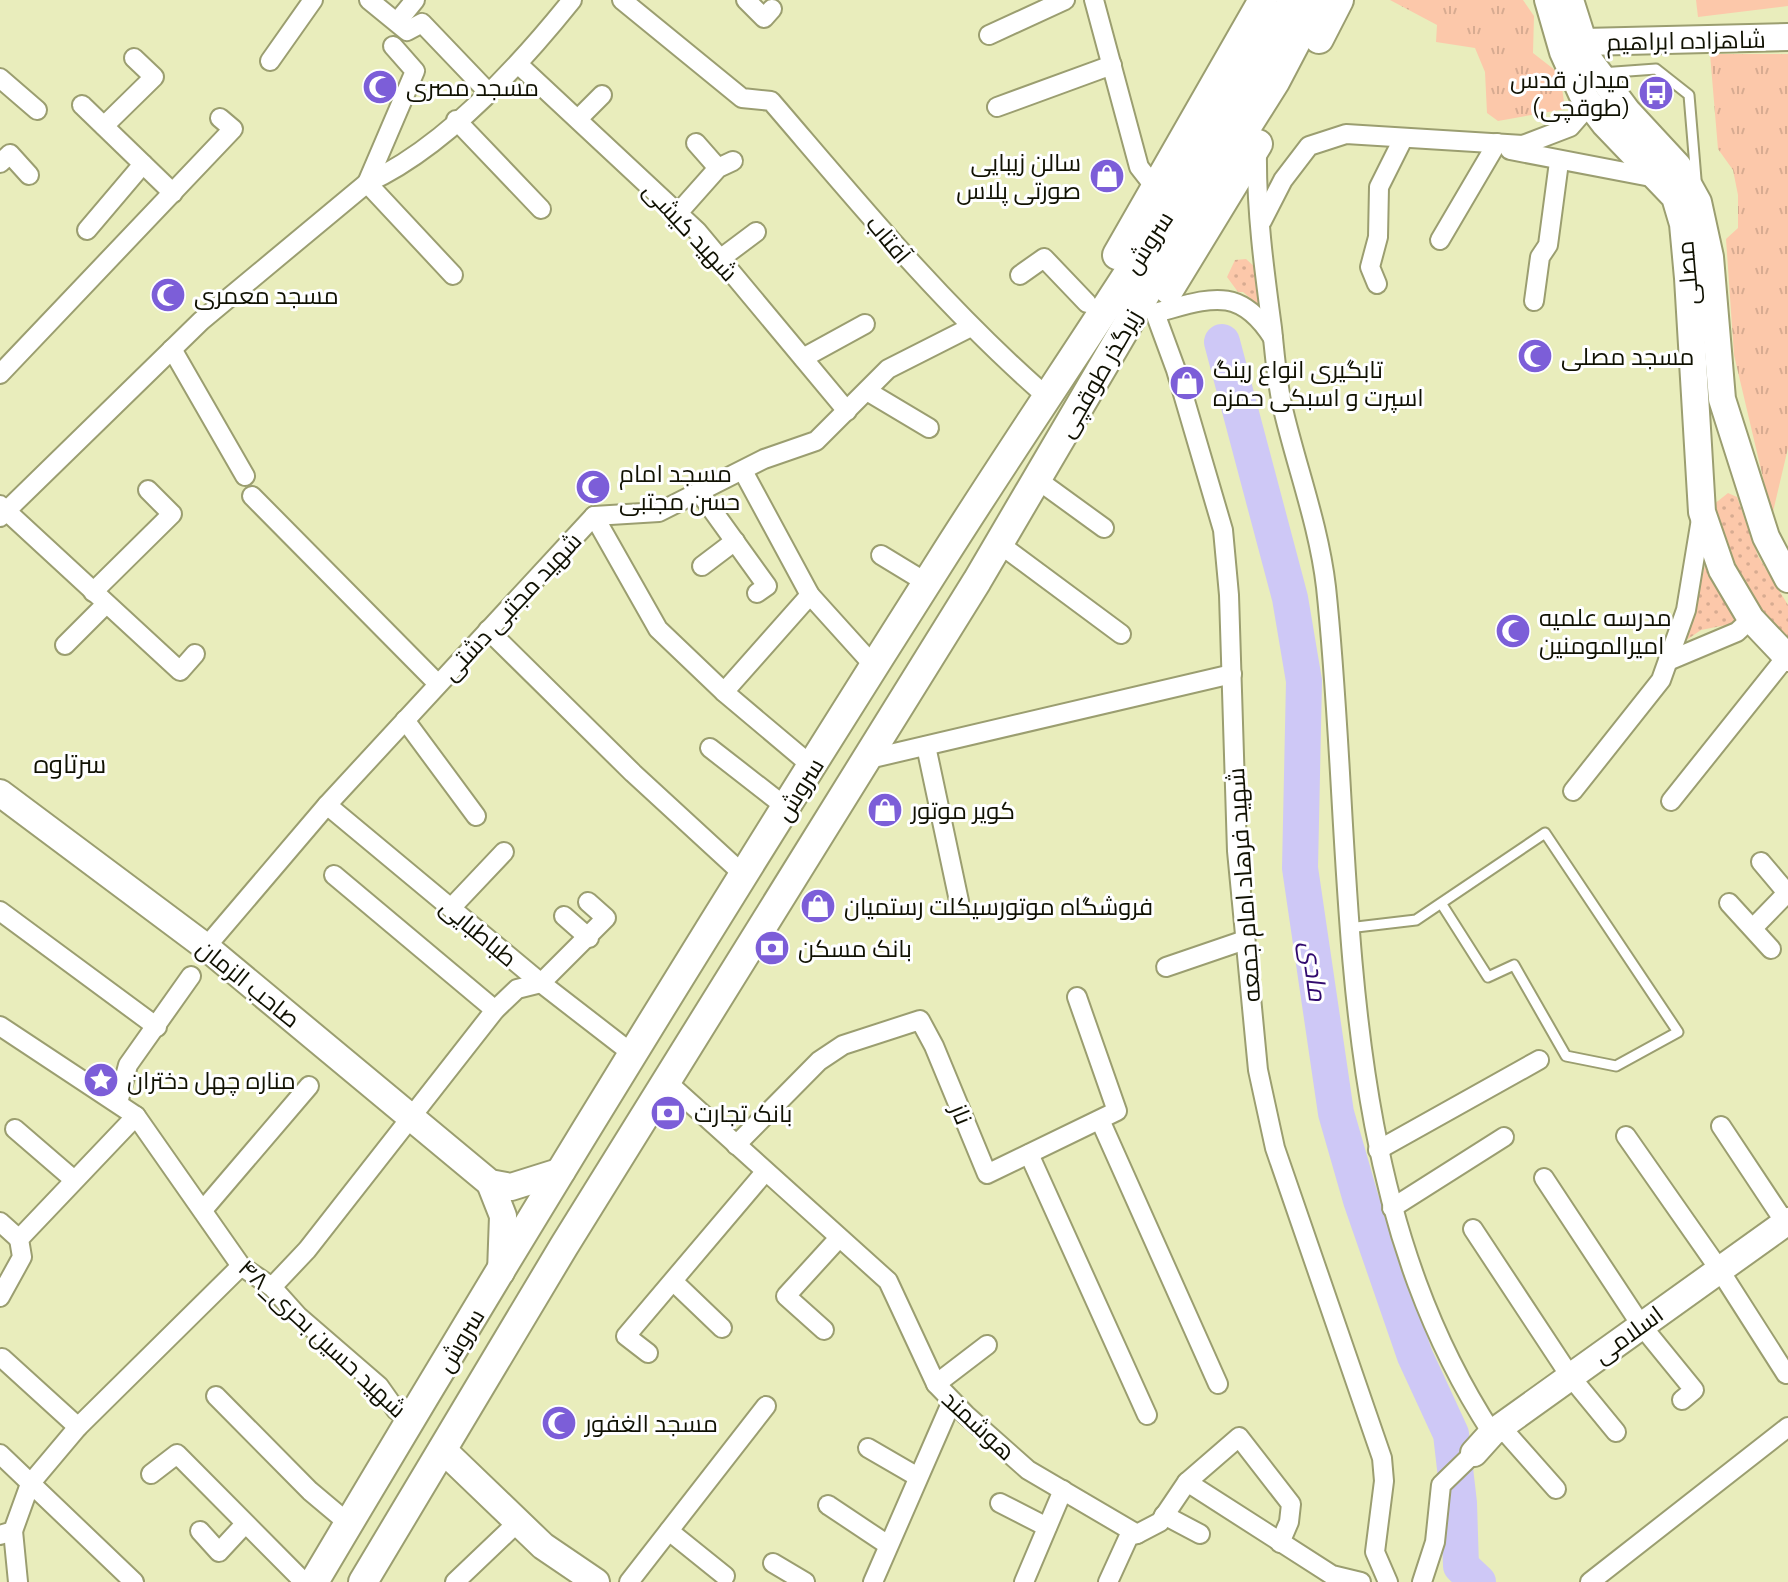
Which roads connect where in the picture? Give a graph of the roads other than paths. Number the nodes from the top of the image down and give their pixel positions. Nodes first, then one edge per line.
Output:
1 (313, 0) edge
2 (369, 0) edge
3 (415, 0) edge
4 (572, 0) edge
5 (622, 0) edge
6 (746, 0) edge
7 (1065, 0) edge
8 (1094, 0) edge
9 (1263, 0) edge
10 (1293, 0) edge
11 (1318, 0) edge
12 (1339, 0) edge
13 (1548, 0) edge
14 (1570, 0) edge
15 (772, 9) dead end
16 (397, 22) junction
17 (989, 35) dead end
18 (1788, 37) edge
19 (1584, 42) junction
20 (393, 46) dead end
21 (134, 58) dead end
22 (270, 61) dead end
23 (519, 65) junction
24 (1112, 65) junction
25 (1599, 73) junction
26 (0, 78) edge
27 (15, 92) junction
28 (488, 92) junction
29 (602, 95) dead end
30 (1590, 104) junction
31 (0, 105) edge
32 (82, 105) dead end
33 (997, 107) dead end
34 (37, 110) dead end
35 (220, 118) dead end
36 (578, 119) junction
37 (456, 120) junction
38 (104, 126) junction
39 (1403, 139) junction
40 (696, 143) dead end
41 (1497, 143) junction
42 (1258, 144) junction
43 (1559, 162) junction
44 (0, 163) edge
45 (143, 164) junction
46 (29, 175) dead end
47 (1656, 178) junction
48 (367, 183) junction
49 (1157, 190) junction
50 (173, 193) junction
51 (1698, 202) junction
52 (541, 209) dead end
53 (678, 213) junction
54 (1260, 224) junction
55 (87, 230) dead end
56 (756, 232) dead end
57 (1440, 240) dead end
58 (720, 259) junction
59 (453, 275) dead end
60 (1020, 275) dead end
61 (1377, 284) dead end
62 (1534, 301) dead end
63 (1087, 303) junction
64 (1155, 313) junction
65 (865, 324) dead end
66 (969, 328) junction
67 (1273, 338) junction
68 (172, 349) junction
69 (803, 358) junction
70 (0, 374) edge
71 (1037, 388) junction
72 (867, 391) junction
73 (847, 411) junction
74 (929, 428) dead end
75 (1744, 466) junction
76 (743, 471) junction
77 (245, 476) dead end
78 (1042, 483) junction
79 (1701, 483) junction
80 (148, 490) dead end
81 (700, 493) junction
82 (252, 496) dead end
83 (2, 511) edge
84 (1702, 512) junction
85 (594, 516) junction
86 (1104, 528) dead end
87 (735, 541) junction
88 (1001, 545) junction
89 (881, 555) dead end
90 (702, 566) dead end
91 (934, 572) junction
92 (1788, 579) edge
93 (977, 581) junction
94 (757, 593) dead end
95 (810, 595) junction
96 (100, 598) junction
97 (1751, 619) junction
98 (488, 630) junction
99 (1121, 634) dead end
100 (65, 645) dead end
101 (1784, 651) edge
102 (195, 654) dead end
103 (1668, 661) junction
104 (875, 667) junction
105 (1232, 674) junction
106 (438, 684) junction
107 (724, 692) junction
108 (405, 720) junction
109 (926, 746) junction
110 (710, 748) dead end
111 (869, 759) junction
112 (813, 767) junction
113 (1573, 791) dead end
114 (0, 793) edge
115 (1671, 801) dead end
116 (327, 805) junction
117 (787, 808) junction
118 (476, 816) dead end
119 (504, 852) dead end
120 (1761, 862) dead end
121 (334, 875) dead end
122 (745, 876) junction
123 (1788, 893) edge
124 (959, 901) dead end
125 (588, 902) dead end
126 (1441, 903) junction
127 (1729, 903) dead end
128 (451, 908) junction
129 (0, 911) edge
130 (564, 916) dead end
131 (1348, 928) junction
132 (1753, 928) junction
133 (758, 935) junction
134 (589, 938) junction
135 (1245, 940) junction
136 (206, 947) junction
137 (1771, 949) dead end
138 (1166, 967) dead end
139 (191, 976) dead end
140 (541, 983) junction
141 (682, 997) dead end
142 (1077, 997) dead end
143 (495, 1010) junction
144 (0, 1026) edge
145 (157, 1027) junction
146 (634, 1055) junction
147 (1539, 1060) dead end
148 (667, 1082) junction
149 (309, 1086) dead end
150 (118, 1103) junction
151 (136, 1116) junction
152 (411, 1116) junction
153 (1100, 1120) junction
154 (1721, 1126) dead end
155 (15, 1129) dead end
156 (1626, 1136) dead end
157 (1504, 1137) dead end
158 (736, 1145) junction
159 (1378, 1150) junction
160 (1029, 1154) junction
161 (562, 1171) junction
162 (765, 1172) junction
163 (1544, 1178) dead end
164 (73, 1179) junction
165 (490, 1183) junction
166 (1392, 1208) junction
167 (203, 1210) junction
168 (0, 1222) edge
169 (1787, 1224) edge
170 (1473, 1229) dead end
171 (19, 1239) junction
172 (838, 1239) junction
173 (241, 1266) junction
174 (1719, 1269) junction
175 (501, 1272) junction
176 (675, 1283) junction
177 (272, 1287) junction
178 (0, 1297) edge
179 (1641, 1325) junction
180 (722, 1328) dead end
181 (824, 1330) dead end
182 (987, 1345) dead end
183 (648, 1353) dead end
184 (2, 1358) edge
185 (1786, 1374) edge
186 (1570, 1376) junction
187 (936, 1384) junction
188 (1218, 1384) dead end
189 (216, 1396) dead end
190 (1682, 1400) dead end
191 (952, 1401) junction
192 (766, 1406) dead end
193 (1147, 1415) dead end
194 (412, 1420) junction
195 (78, 1427) junction
196 (1788, 1427) edge
197 (1496, 1430) junction
198 (1616, 1432) dead end
199 (868, 1448) dead end
200 (442, 1449) junction
201 (1474, 1453) joint
202 (0, 1454) edge
203 (151, 1474) dead end
204 (918, 1477) junction
205 (1187, 1482) junction
206 (30, 1484) junction
207 (1556, 1489) dead end
208 (1063, 1490) junction
209 (1000, 1503) dead end
210 (828, 1505) dead end
211 (1164, 1515) junction
212 (518, 1522) junction
213 (348, 1523) junction
214 (245, 1524) junction
215 (1047, 1527) junction
216 (200, 1531) dead end
217 (669, 1531) junction
218 (6, 1533) edge
219 (1137, 1534) junction
220 (1200, 1534) dead end
221 (1280, 1543) junction
222 (888, 1545) junction
223 (773, 1563) dead end
224 (725, 1576) dead end
225 (362, 1581) edge
226 (18, 1582) edge
227 (134, 1582) edge
228 (304, 1582) edge
229 (314, 1582) edge
230 (325, 1582) edge
231 (455, 1582) edge
232 (596, 1582) edge
233 (629, 1582) edge
234 (805, 1582) edge
235 (873, 1582) edge
236 (1024, 1582) edge
237 (1108, 1582) edge
238 (1361, 1582) edge
239 (1388, 1582) edge
240 (1422, 1582) edge
241 (1590, 1582) edge

1 - 22 street
2 - 16 street
3 - 16 street
4 - 23 street
5 - 66 street, آفتاب
6 - 15 street
7 - 17 street
8 - 24 street
9 - 49 main road
10 - 91 main road, سروش
11 - 93 main road, زیرگذر طوقچی
12 - 42 main road
13 - 30 street, مصلی
14 - 19 street, مصلی
16 - 28 street
18 - 19 street, شاهزاده ابراهیم
19 - 25 street, مصلی
20 - 48 street
21 - 38 street
23 - 28 street
23 - 36 street, شهید کیشی
24 - 33 street
24 - 49 street
25 - 51 street, مصلی
25 - 51 lane
26 - 27 street
27 - 31 street
27 - 34 street
28 - 37 street
29 - 36 street
30 - 41 street
30 - 47 street, مصلی
32 - 38 street
35 - 50 street
36 - 53 street, شهید کیشی
37 - 48 street
37 - 52 street
38 - 45 street
39 - 41 street
39 - 54 street
39 - 61 street
40 - 53 street
41 - 43 street
41 - 57 street
42 - 54 street
42 - 64 main road
43 - 47 street
43 - 62 street
44 - 46 street
45 - 50 street
45 - 55 street
47 - 79 street, مصلی
48 - 59 street
48 - 68 street
49 - 63 main road
50 - 70 street
51 - 75 street, مصلی
53 - 58 street, شهید کیشی
54 - 67 street
56 - 58 street
58 - 69 street, شهید کیشی
60 - 63 street
63 - 71 main road
64 - 67 street
64 - 78 main road
64 - 105 street, شهید فرهاد امام جمعه
65 - 69 street
66 - 71 street, آفتاب
66 - 72 street, شهید مجتبی دشتی
67 - 131 street
68 - 77 street
68 - 83 street
69 - 73 street, شهید کیشی
71 - 91 main road
72 - 73 street, شهید مجتبی دشتی
72 - 74 street
73 - 76 street, شهید مجتبی دشتی
75 - 79 street
75 - 92 street, مصلی
76 - 81 street, شهید مجتبی دشتی
76 - 95 street
78 - 86 street
78 - 88 main road
79 - 84 street, مصلی
80 - 96 street
81 - 85 street, شهید مجتبی دشتی
81 - 87 street
82 - 106 street
83 - 96 street
84 - 97 street, مصلی
84 - 103 street
85 - 98 street, شهید مجتبی دشتی
85 - 107 street
87 - 90 street
87 - 94 street
88 - 93 main road
88 - 99 street
89 - 91 street
91 - 104 main road, سروش
93 - 111 main road, سروش
95 - 104 street
95 - 107 street
96 - 100 street
96 - 102 street
97 - 101 street, مصلی
97 - 103 street
98 - 106 street, شهید مجتبی دشتی
98 - 122 street
101 - 115 street
103 - 113 street
104 - 112 main road, سروش
105 - 109 street
105 - 135 street, شهید فرهاد امام جمعه
106 - 108 street, شهید مجتبی دشتی
107 - 112 street
108 - 116 street, شهید مجتبی دشتی
108 - 118 street
109 - 111 street
109 - 124 street
110 - 117 street
111 - 133 main road, سروش
112 - 117 main road, سروش
114 - 136 street, صاحب الزمان
116 - 128 street, طباطبایی
116 - 136 street, شهید مجتبی دشتی
117 - 122 main road, سروش
119 - 128 street
120 - 123 street
121 - 143 street
122 - 146 main road, سروش
123 - 132 street
125 - 134 street
126 - 126 lane
126 - 131 lane
127 - 132 street
128 - 140 street, طباطبایی
129 - 145 street
130 - 134 street
131 - 159 street
132 - 137 street
133 - 148 main road, سروش
133 - 225 lane
134 - 140 street
135 - 138 street
135 - 239 street, شهید فرهاد امام جمعه
136 - 152 street, صاحب الزمان
139 - 145 street
140 - 143 street
140 - 146 street, طباطبایی
141 - 230 lane
142 - 153 street
143 - 152 street
144 - 150 street, ۴۸_شهید حسین بحری
145 - 150 street
146 - 161 main road, سروش
147 - 159 street
148 - 158 street, هوشمند
148 - 200 main road, سروش
149 - 167 street
150 - 151 street, ۴۸_شهید حسین بحری
151 - 164 street
151 - 167 street, ۴۸_شهید حسین بحری
152 - 165 street, صاحب الزمان
152 - 177 street
153 - 160 street, ناز
153 - 188 street
154 - 169 street
155 - 164 street
156 - 174 street
157 - 166 street
158 - 160 street, ناز
158 - 162 street, هوشمند
159 - 166 street
160 - 193 street
161 - 165 street
161 - 175 main road, سروش
162 - 172 street, هوشمند
162 - 176 street
163 - 179 street
164 - 171 street
165 - 175 street
166 - 197 street
167 - 173 street, ۴۸_شهید حسین بحری
168 - 171 street
169 - 174 street, اسلامی
170 - 186 street
171 - 178 street
172 - 181 street
172 - 187 street, هوشمند
173 - 177 street, ۴۸_شهید حسین بحری
173 - 195 street
174 - 179 street, اسلامی
174 - 185 street
175 - 194 main road, سروش
176 - 180 street
176 - 183 street
177 - 194 street, ۴۸_شهید حسین بحری
179 - 186 street, اسلامی
179 - 190 street
182 - 187 street
184 - 195 street
186 - 197 street, اسلامی
186 - 198 street
187 - 191 street, هوشمند
189 - 213 street
191 - 204 street
191 - 208 street, هوشمند
192 - 217 street
194 - 213 main road, سروش
195 - 206 street
196 - 241 street
197 - 201 street, اسلامی
197 - 207 street
199 - 204 street
200 - 212 street
200 - 225 main road, سروش
201 - 240 street
202 - 206 street
203 - 214 street
204 - 222 street
205 - 211 street
205 - 221 street
205 - 221 street
206 - 218 street
206 - 227 street
208 - 215 street
208 - 219 street, هوشمند
209 - 215 street
210 - 222 street
211 - 219 street
211 - 220 street
212 - 231 street
212 - 232 street
213 - 229 main road, سروش
214 - 216 street
214 - 228 street
215 - 236 street
217 - 224 street
217 - 233 street
218 - 226 street
219 - 237 street
221 - 238 street
222 - 235 street
223 - 234 street

